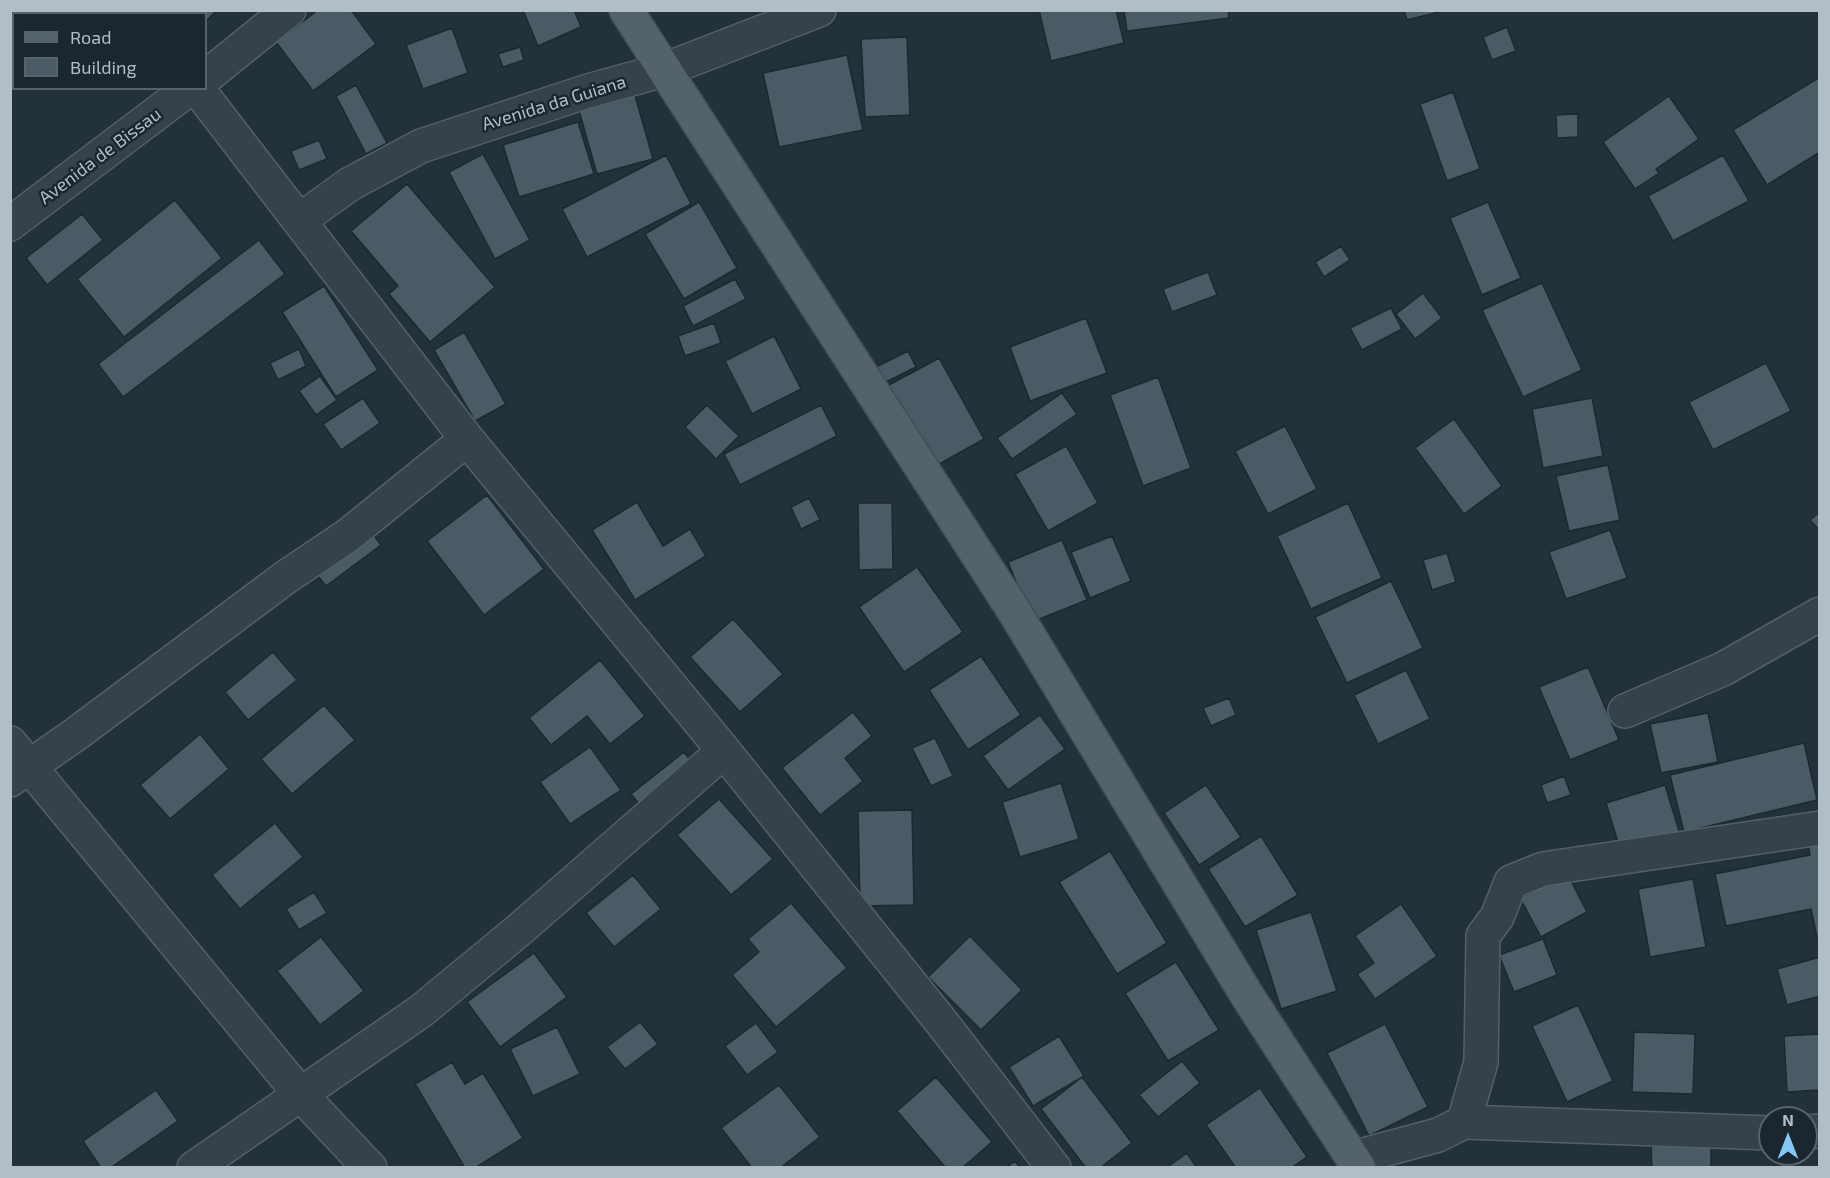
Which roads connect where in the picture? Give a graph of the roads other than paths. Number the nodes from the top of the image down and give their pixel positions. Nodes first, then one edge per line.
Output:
1 (289, 10) edge
2 (626, 10) edge
3 (819, 10) edge
4 (664, 70) junction
5 (207, 75) edge
6 (187, 90) edge
7 (199, 90) edge
8 (300, 220) junction
9 (10, 224) edge
10 (467, 439) junction
11 (1820, 614) edge
12 (1625, 711) dead end
13 (723, 751) junction
14 (17, 762) edge
15 (1820, 828) edge
16 (301, 1095) junction
17 (1464, 1122) junction
18 (1758, 1133) edge
19 (1356, 1163) edge
20 (194, 1167) edge
21 (370, 1167) edge
22 (1054, 1167) edge

1 - 5 street
2 - 4 main road
3 - 4 street, Avenida da Guiana
4 - 8 street, Avenida da Guiana
4 - 19 main road
6 - 9 street, Avenida de Bissau
7 - 8 street
8 - 10 street
10 - 13 street
10 - 14 street
11 - 12 street
13 - 16 street
13 - 22 street
14 - 16 street
15 - 17 street
16 - 20 street
16 - 21 street
17 - 18 street
17 - 19 street

